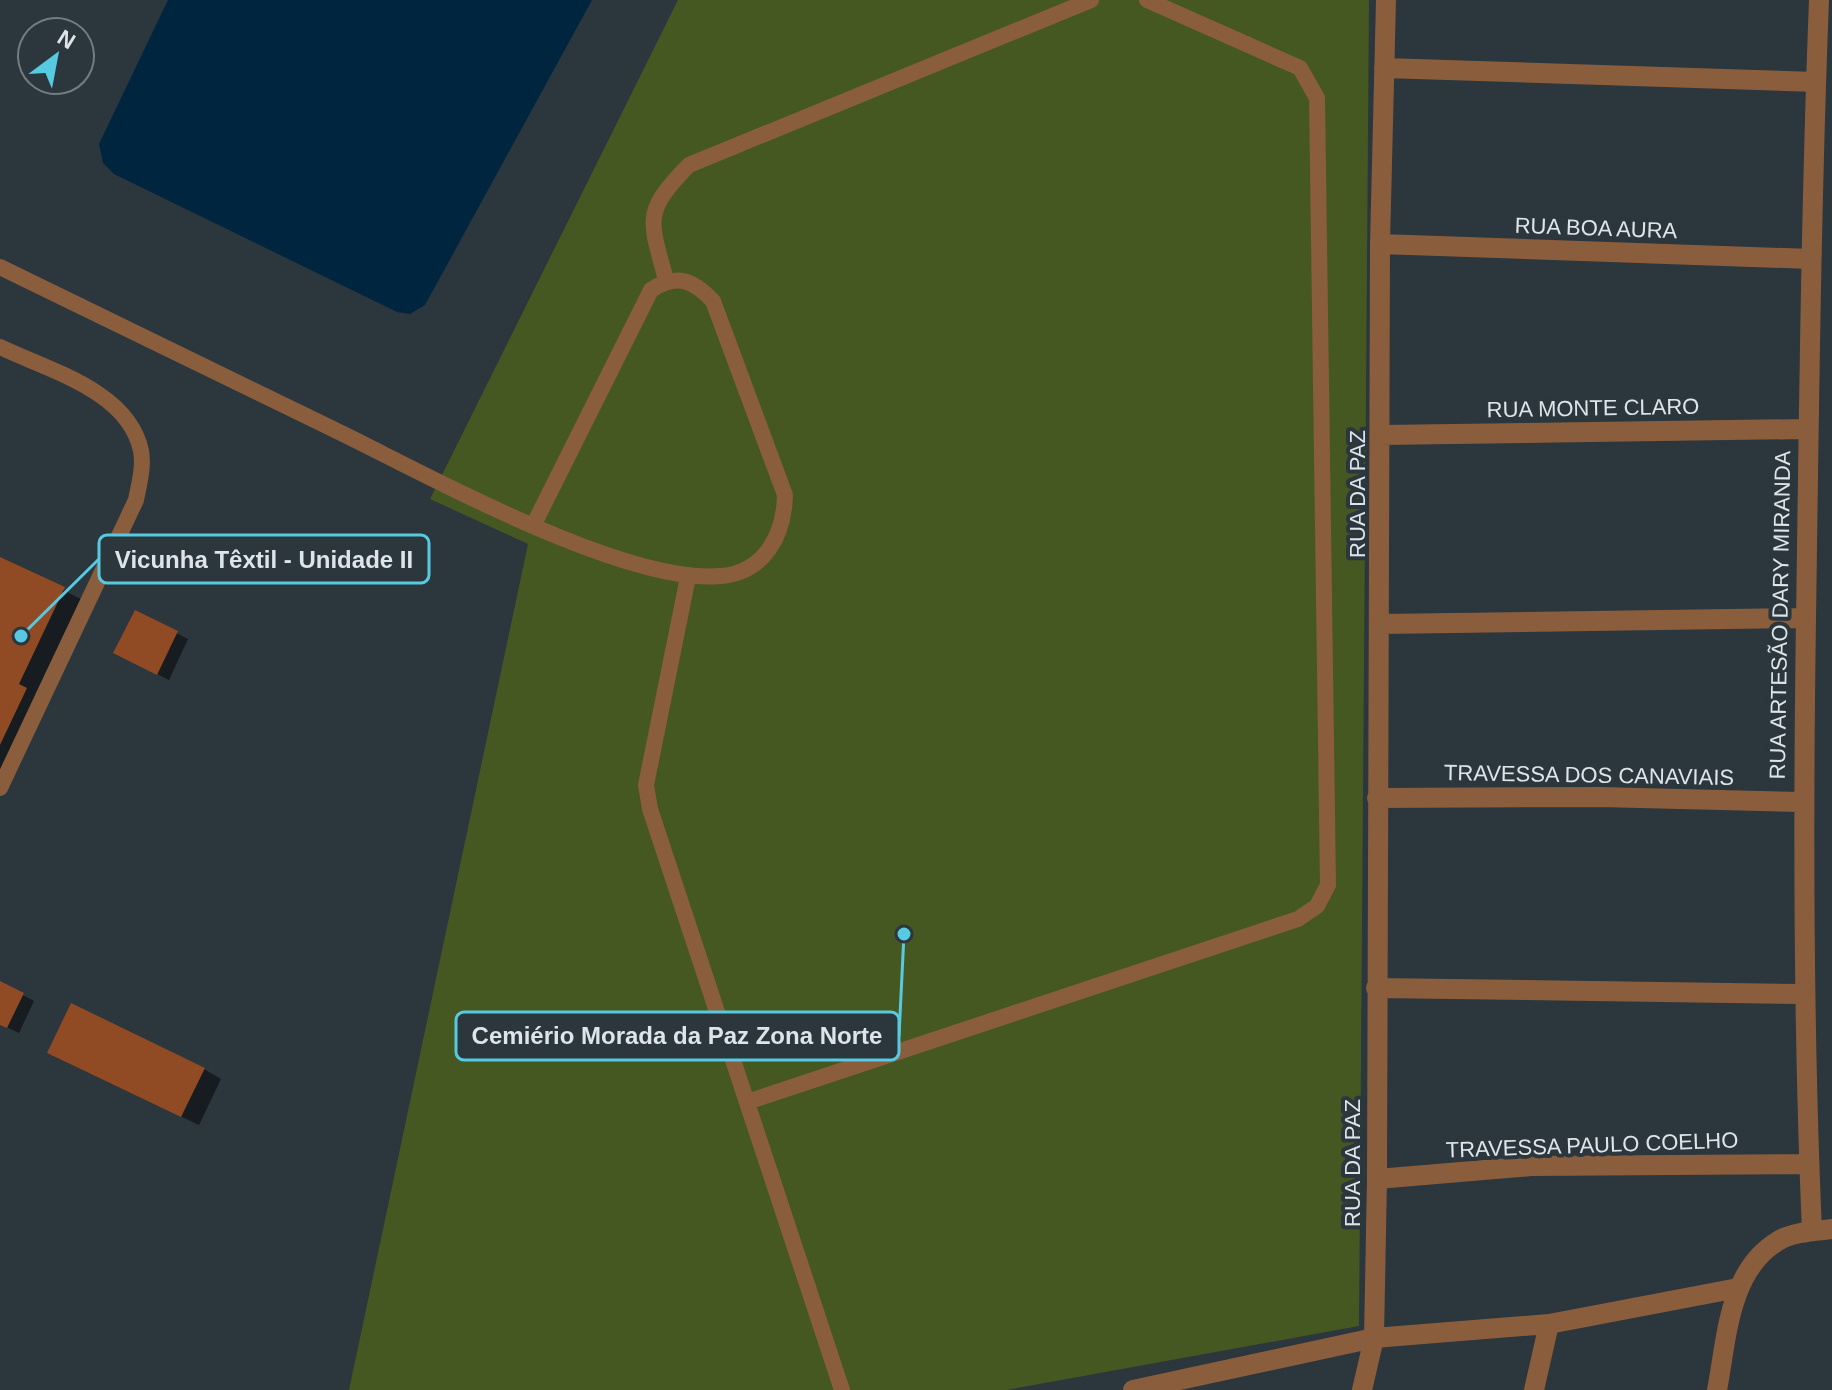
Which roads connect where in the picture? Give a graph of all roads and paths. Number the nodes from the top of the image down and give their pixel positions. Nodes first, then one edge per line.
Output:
1 (1091, 0) edge
2 (1147, 0) edge
3 (1386, 0) edge
4 (1819, 0) edge
5 (1384, 68) junction
6 (1816, 82) junction
7 (1823, 207) edge
8 (1380, 244) junction
9 (1811, 259) junction
10 (0, 267) edge
11 (666, 280) junction
12 (0, 347) edge
13 (1806, 429) junction
14 (1380, 435) junction
15 (534, 524) junction
16 (688, 577) junction
17 (1806, 618) junction
18 (1381, 624) junction
19 (0, 788) edge
20 (1377, 798) junction
21 (1801, 802) junction
22 (1376, 988) junction
23 (1803, 994) junction
24 (747, 1102) junction
25 (1809, 1164) junction
26 (1377, 1179) junction
27 (1822, 1230) edge
28 (1738, 1288) junction
29 (1549, 1324) junction
30 (1374, 1338) junction
31 (1166, 1387) edge
32 (842, 1390) edge
33 (1133, 1390) edge
34 (1362, 1390) edge
35 (1534, 1390) edge
36 (1717, 1390) edge

1 - 11 lane
2 - 24 lane
3 - 5 street, RUA DA PAZ
4 - 6 street, RUA ARTESÃO DARY MIRANDA
5 - 6 street
5 - 8 street, RUA DA PAZ
6 - 7 street, RUA ARTESÃO DARY MIRANDA
7 - 9 street, RUA ARTESÃO DARY MIRANDA
8 - 9 street, RUA BOA AURA
8 - 14 street, RUA DA PAZ
9 - 13 street, RUA ARTESÃO DARY MIRANDA
10 - 15 lane
11 - 15 lane
11 - 16 lane
12 - 19 lane
13 - 14 street, RUA MONTE CLARO
13 - 17 street, RUA ARTESÃO DARY MIRANDA
14 - 18 street, RUA DA PAZ
15 - 16 lane
16 - 24 lane
17 - 18 street
17 - 21 street, RUA ARTESÃO DARY MIRANDA
18 - 20 street, RUA DA PAZ
20 - 21 street, TRAVESSA DOS CANAVIAIS
20 - 22 street, RUA DA PAZ
21 - 23 street, RUA ARTESÃO DARY MIRANDA
22 - 23 street
22 - 26 street, RUA DA PAZ
23 - 25 street, RUA ARTESÃO DARY MIRANDA
24 - 32 lane
25 - 26 street, TRAVESSA PAULO COELHO
25 - 27 street, RUA ARTESÃO DARY MIRANDA
26 - 30 street, RUA DA PAZ
27 - 28 street
28 - 29 street
28 - 36 street
29 - 30 street
29 - 35 street
30 - 31 street
30 - 34 street, RUA DA PAZ
31 - 33 street

